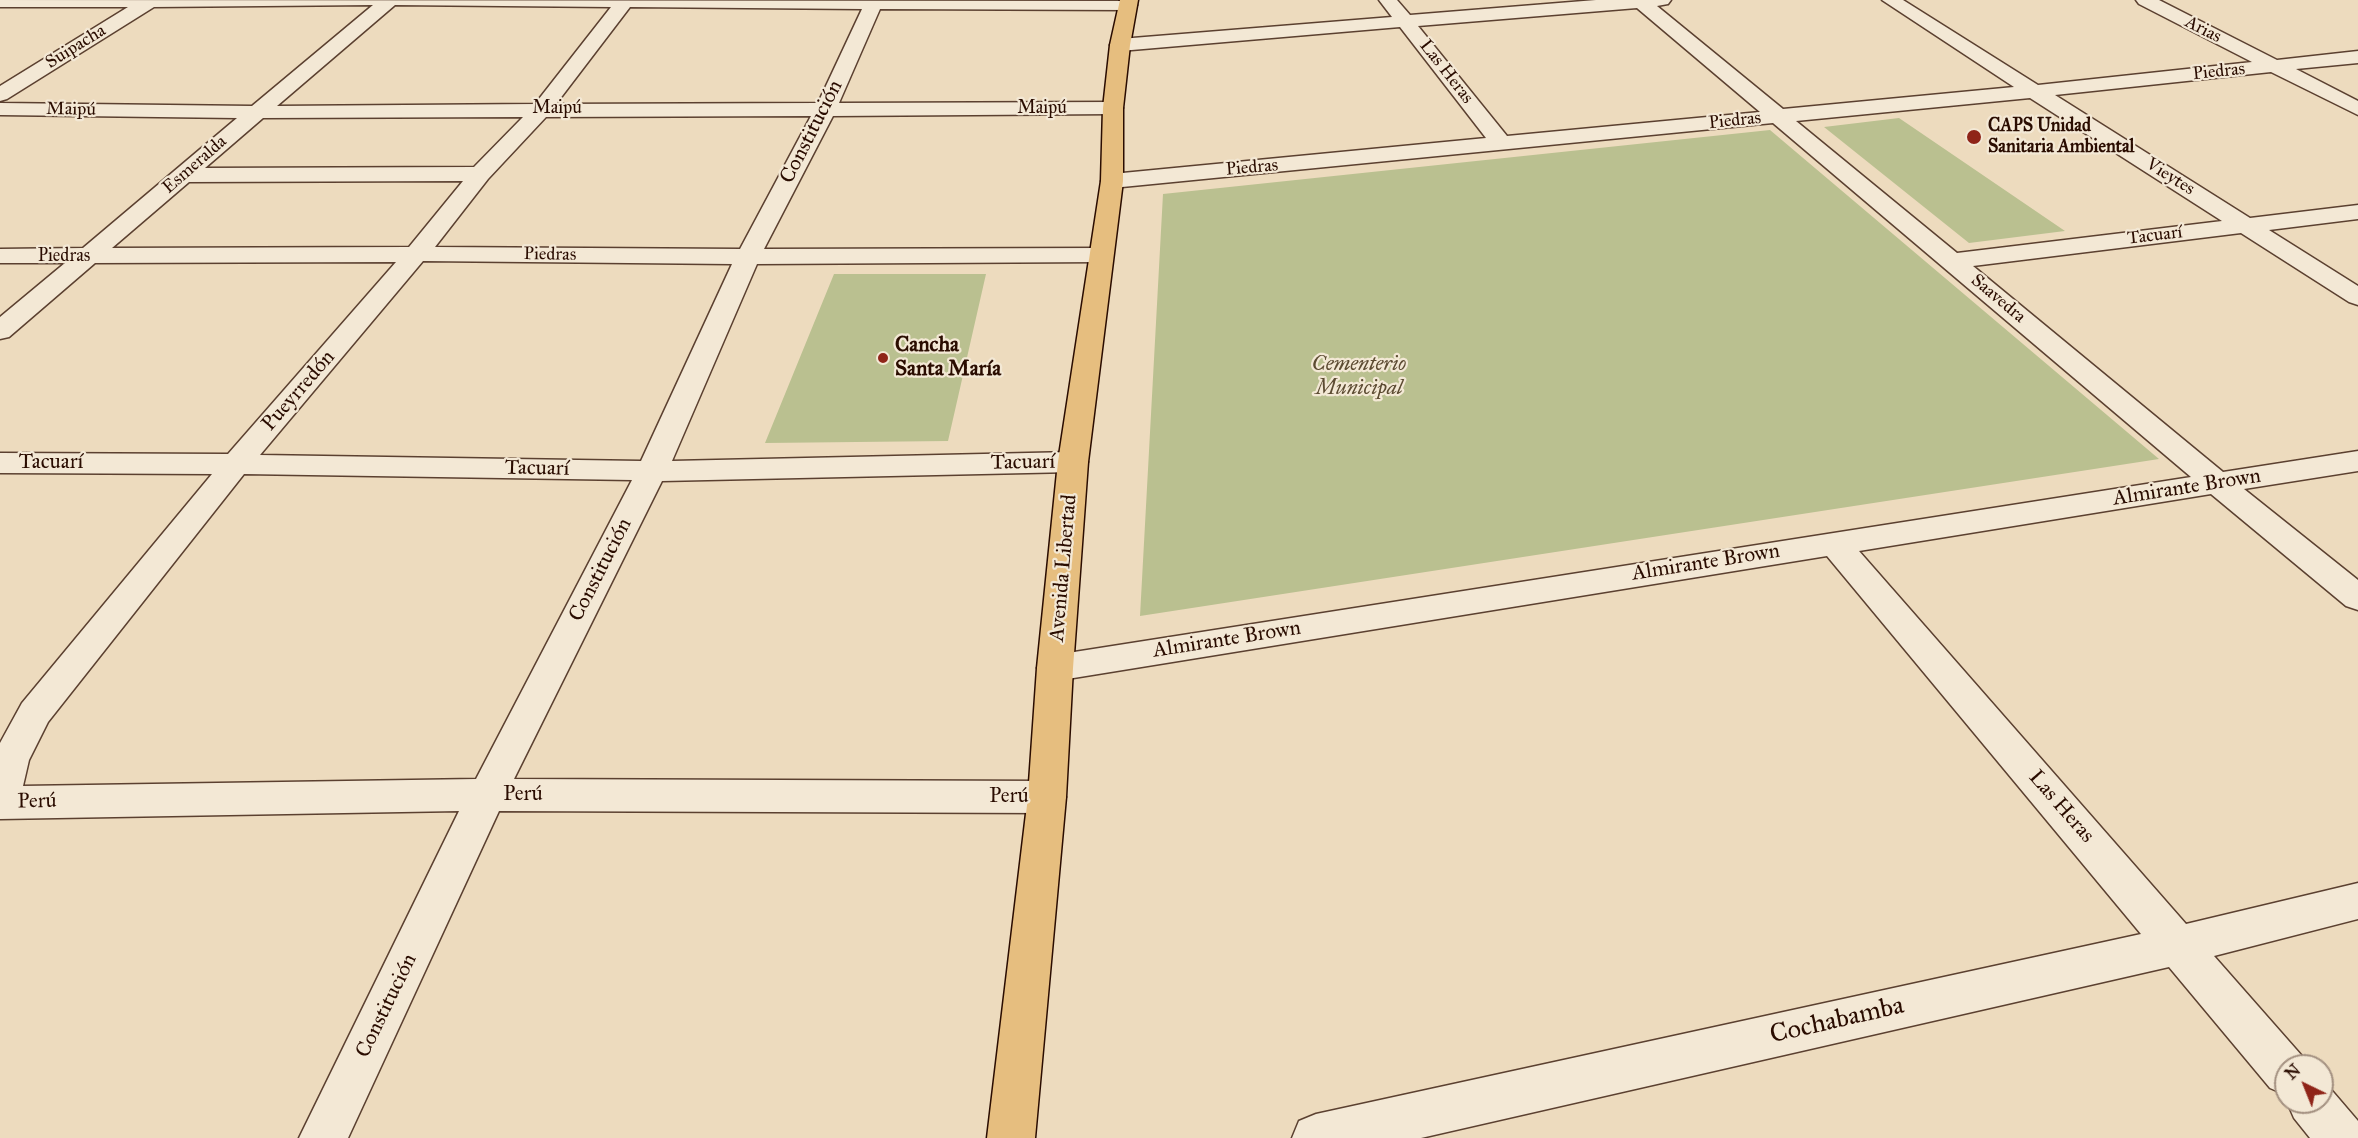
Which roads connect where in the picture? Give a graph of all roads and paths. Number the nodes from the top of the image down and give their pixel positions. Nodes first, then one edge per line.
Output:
1 (391, 0) edge
2 (1388, 0) edge
3 (1664, 0) edge
4 (1891, 0) edge
5 (2145, 0) edge
6 (151, 1) edge
7 (625, 1) edge
8 (1640, 1) edge
9 (0, 2) edge
10 (874, 2) edge
11 (1129, 2) edge
12 (1406, 22) junction
13 (1120, 45) junction
14 (2358, 57) edge
15 (2274, 66) junction
16 (2035, 91) junction
17 (0, 94) edge
18 (1113, 108) junction
19 (0, 109) edge
20 (542, 109) junction
21 (2358, 109) edge
22 (825, 110) junction
23 (255, 112) junction
24 (1779, 117) junction
25 (1502, 144) junction
26 (480, 174) junction
27 (184, 175) junction
28 (1112, 181) junction
29 (2358, 212) edge
30 (2247, 225) junction
31 (416, 254) junction
32 (1101, 255) junction
33 (0, 256) edge
34 (87, 257) junction
35 (748, 257) junction
36 (1953, 261) junction
37 (2358, 297) edge
38 (0, 331) edge
39 (2358, 461) edge
40 (1073, 462) junction
41 (0, 463) edge
42 (236, 464) junction
43 (652, 471) junction
44 (2218, 484) junction
45 (1834, 543) junction
46 (2358, 598) edge
47 (1055, 668) junction
48 (487, 795) junction
49 (1047, 797) junction
50 (0, 801) edge
51 (2358, 901) edge
52 (2179, 945) junction
53 (2274, 1058) edge
54 (2321, 1114) edge
55 (323, 1138) edge
56 (1011, 1138) edge
57 (1316, 1138) edge
58 (2341, 1138) edge

1 - 6 street
1 - 7 street
1 - 23 street, Esmeralda
2 - 12 street, Las Heras
3 - 8 street
4 - 16 street, Vieytes
5 - 15 street, Arias
6 - 9 street
6 - 17 street, Suipacha
7 - 10 street
7 - 20 street, Pueyrredón
8 - 12 street
8 - 24 street, Saavedra
10 - 11 street
10 - 22 street, Constitución
11 - 13 main road, Avenida Libertad
12 - 13 street
12 - 25 street, Las Heras
13 - 18 main road, Avenida Libertad
14 - 15 street, Piedras
15 - 16 street, Piedras
15 - 21 street, Arias
16 - 24 street, Piedras
16 - 30 street, Vieytes
18 - 22 street, Maipú
18 - 28 main road, Avenida Libertad
19 - 23 street, Maipú
20 - 22 street, Maipú
20 - 23 street, Maipú
20 - 26 street, Pueyrredón
22 - 35 street, Constitución
23 - 27 street, Esmeralda
24 - 25 street, Piedras
24 - 36 street, Saavedra
25 - 28 street, Piedras
26 - 27 street
26 - 31 street, Pueyrredón
27 - 34 street, Esmeralda
28 - 32 main road, Avenida Libertad
29 - 30 street, Tacuarí
30 - 36 street, Tacuarí
30 - 37 street, Vieytes
31 - 34 street, Piedras
31 - 35 street, Piedras
31 - 42 street, Pueyrredón
32 - 35 street, Piedras
32 - 40 main road, Avenida Libertad
33 - 34 street, Piedras
34 - 38 street, Esmeralda
35 - 43 street, Constitución
36 - 44 street, Saavedra
39 - 44 street, Almirante Brown
40 - 43 street, Tacuarí
40 - 47 main road, Avenida Libertad
41 - 42 street, Tacuarí
42 - 43 street, Tacuarí
42 - 50 street, Pueyrredón
43 - 48 street, Constitución
44 - 45 street, Almirante Brown
44 - 46 street, Saavedra
45 - 47 street, Almirante Brown
45 - 52 street, Las Heras
47 - 49 main road, Avenida Libertad
48 - 49 street, Perú
48 - 50 street, Perú
48 - 55 street, Constitución
49 - 56 main road, Avenida Libertad
51 - 52 street, Cochabamba
52 - 53 street, Las Heras
52 - 57 street, Cochabamba
54 - 58 street

